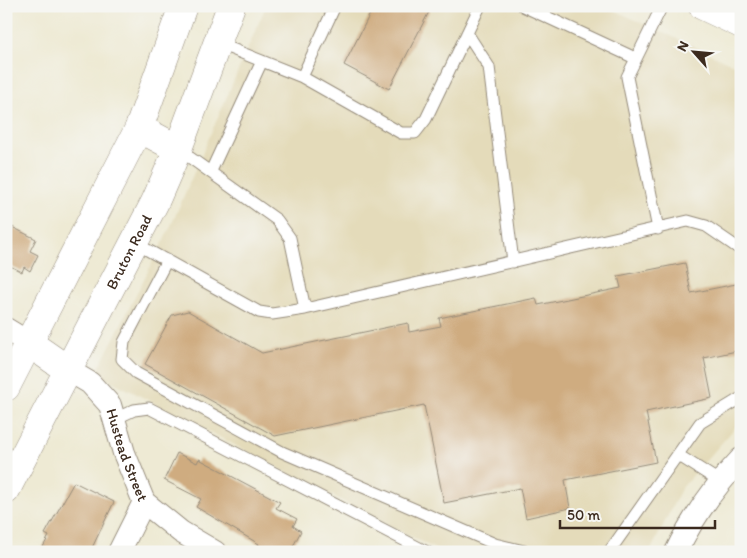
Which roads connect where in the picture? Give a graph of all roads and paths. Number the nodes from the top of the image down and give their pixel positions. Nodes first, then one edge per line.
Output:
1 (183, 6) edge
2 (231, 6) edge
3 (335, 6) edge
4 (480, 6) edge
5 (523, 6) edge
6 (662, 6) edge
7 (704, 6) edge
8 (741, 24) edge
9 (467, 33) junction
10 (217, 43) junction
11 (635, 58) junction
12 (262, 61) junction
13 (302, 78) junction
14 (139, 128) junction
15 (178, 149) junction
16 (211, 171) junction
17 (658, 229) junction
18 (135, 243) junction
19 (741, 250) edge
20 (166, 260) junction
21 (513, 262) junction
22 (305, 310) junction
23 (6, 329) edge
24 (29, 343) junction
25 (68, 370) junction
26 (6, 387) edge
27 (741, 398) edge
28 (116, 419) junction
29 (678, 455) junction
30 (741, 459) edge
31 (719, 481) junction
32 (6, 490) edge
33 (144, 502) junction
34 (685, 549) edge
35 (119, 552) edge
36 (215, 552) edge
37 (427, 552) edge
38 (528, 552) edge
39 (609, 552) edge

1 - 14 main road
2 - 10 main road, Bruton Road
3 - 13 lane
4 - 9 lane
5 - 11 lane
6 - 11 lane
7 - 8 main road
9 - 13 lane
9 - 21 lane
10 - 12 lane
10 - 15 main road, Bruton Road
11 - 17 lane
12 - 13 lane
12 - 16 lane
14 - 15 main road
14 - 24 main road
15 - 16 lane
15 - 18 main road, Bruton Road
16 - 22 lane
17 - 19 lane
17 - 21 lane
18 - 20 lane
18 - 25 main road, Bruton Road
20 - 22 lane
20 - 38 lane
21 - 22 lane
23 - 24 street
24 - 25 main road
24 - 26 main road
25 - 28 street, Hustead Street
25 - 32 main road, Bruton Road
27 - 29 lane
28 - 33 street, Hustead Street
28 - 37 lane
29 - 31 lane
29 - 39 lane
30 - 31 street
31 - 34 street
33 - 35 street, Hustead Street
33 - 36 street

